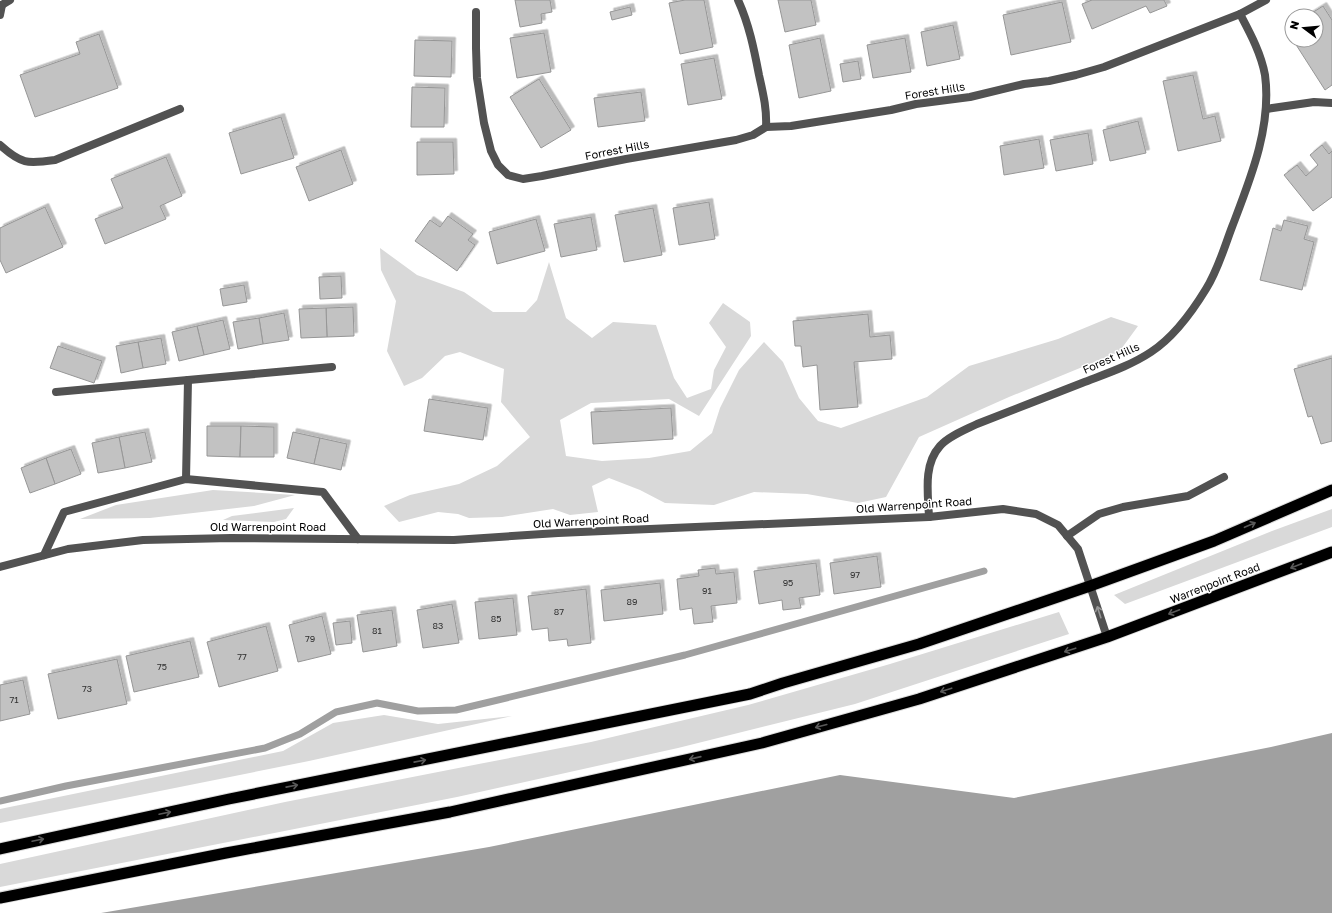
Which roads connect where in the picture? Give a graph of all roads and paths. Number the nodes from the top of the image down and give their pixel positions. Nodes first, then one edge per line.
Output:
1 (10, 0) edge
2 (738, 0) edge
3 (1266, 0) edge
4 (1, 6) edge
5 (476, 12) dead end
6 (1240, 14) junction
7 (0, 15) edge
8 (1332, 103) edge
9 (180, 108) dead end
10 (1266, 109) junction
11 (766, 127) junction
12 (0, 145) edge
13 (332, 367) dead end
14 (188, 380) junction
15 (56, 392) dead end
16 (1224, 477) dead end
17 (186, 479) junction
18 (1332, 490) edge
19 (929, 517) junction
20 (1067, 536) junction
21 (358, 539) junction
22 (1332, 552) edge
23 (44, 555) junction
24 (0, 567) edge
25 (1090, 586) junction
26 (1107, 637) junction
27 (0, 849) edge
28 (0, 898) edge

1 - 4 street
2 - 11 street
3 - 6 street, Forest Hills
4 - 7 street
5 - 11 street, Forrest Hills
6 - 10 street, Forest Hills
6 - 11 street, Forest Hills
8 - 10 street
9 - 12 street
10 - 19 street, Forest Hills
13 - 14 street
14 - 15 street
14 - 17 street
16 - 20 street
17 - 21 street
17 - 23 street
25 -> 18 highway
19 - 20 street, Old Warrenpoint Road
19 - 21 street, Old Warrenpoint Road
20 - 25 street, Old Warrenpoint Road
21 - 23 street, Old Warrenpoint Road
22 -> 26 highway, Warrenpoint Road
23 - 24 street, Old Warrenpoint Road
26 -> 25 street, Old Warrenpoint Road
27 -> 25 highway
26 -> 28 highway, Warrenpoint Road

